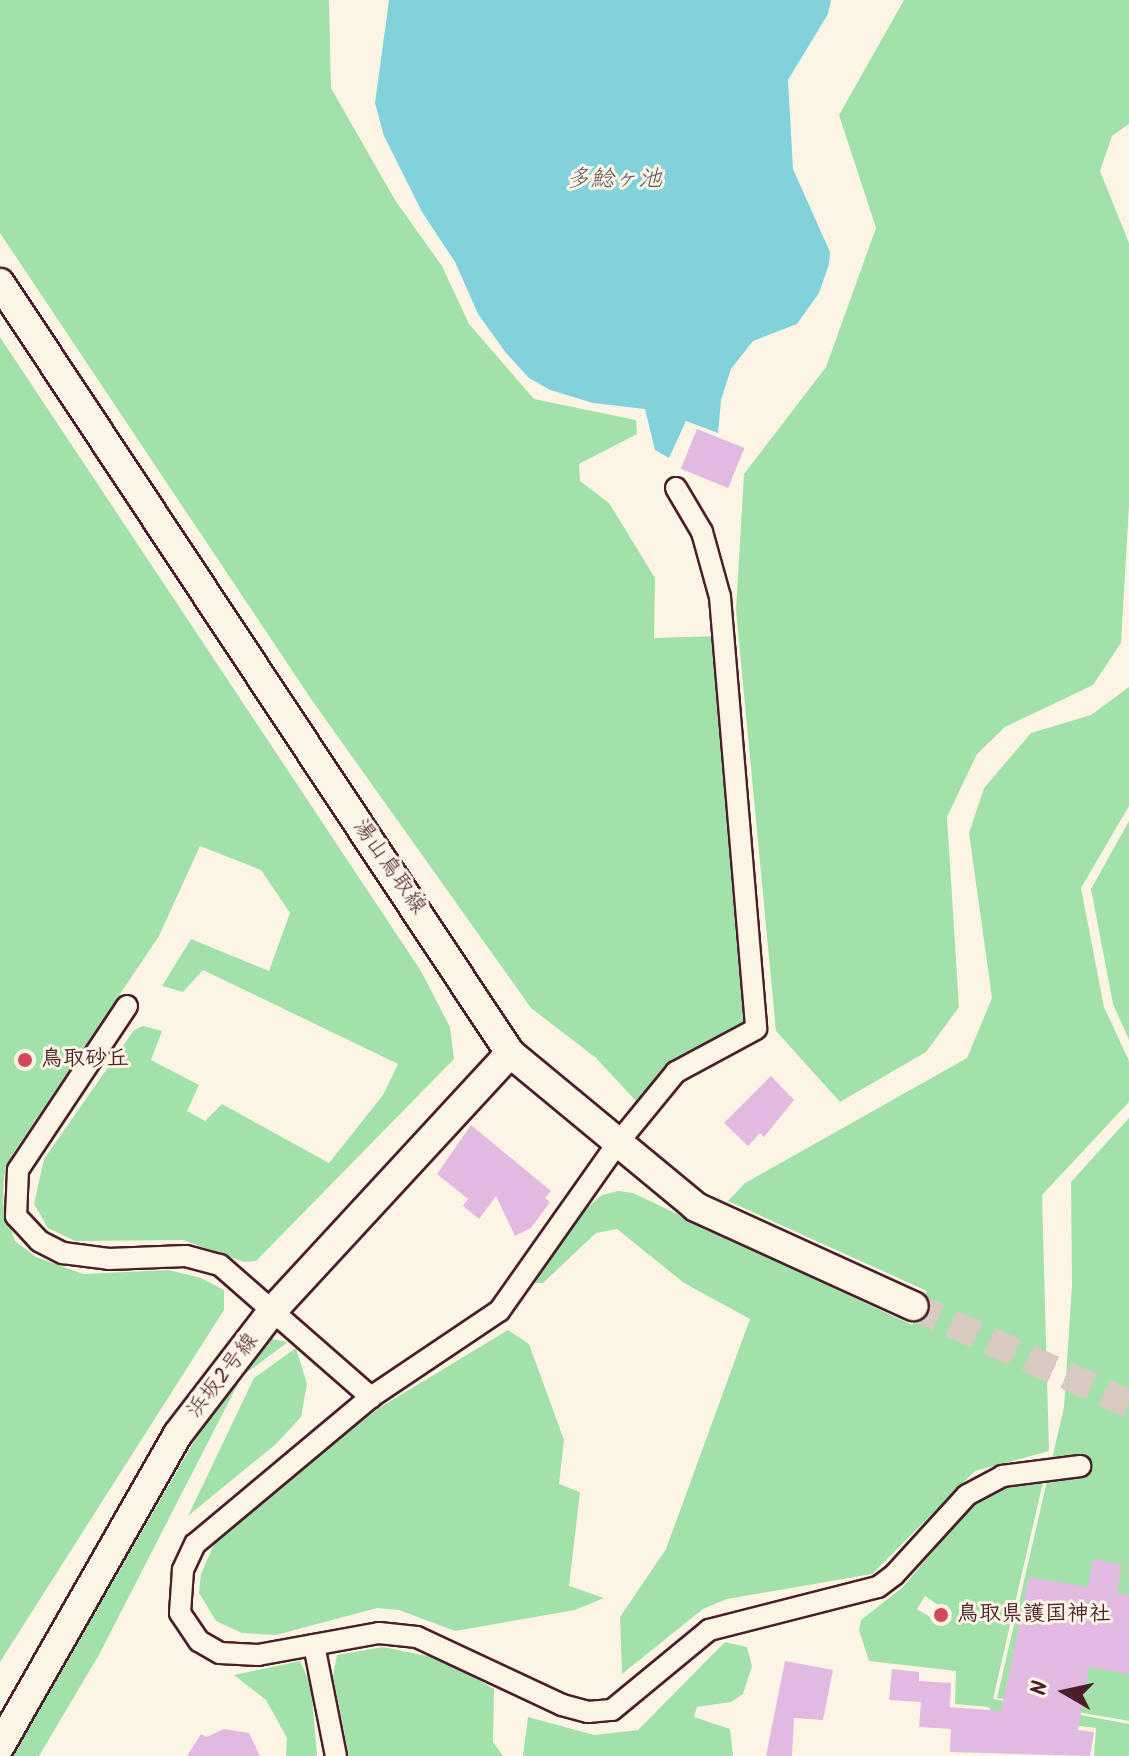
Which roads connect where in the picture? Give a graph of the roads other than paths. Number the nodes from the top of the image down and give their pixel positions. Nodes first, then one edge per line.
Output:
1 (0, 283) edge
2 (676, 488) dead end
3 (127, 1006) dead end
4 (510, 1053) junction
5 (617, 1144) junction
6 (913, 1306) tunnel mouth
7 (274, 1309) junction
8 (371, 1397) junction
9 (1080, 1466) dead end
10 (314, 1645) junction
11 (0, 1746) edge
12 (336, 1756) edge

1 - 4 main road, 湯山鳥取線
2 - 5 street
3 - 7 street
4 - 5 main road, 湯山鳥取線
4 - 7 main road, 浜坂2号線
5 - 6 main road, 湯山鳥取線
5 - 8 street
7 - 8 street
7 - 11 main road, 浜坂2号線
8 - 10 street
9 - 10 street
10 - 12 street

